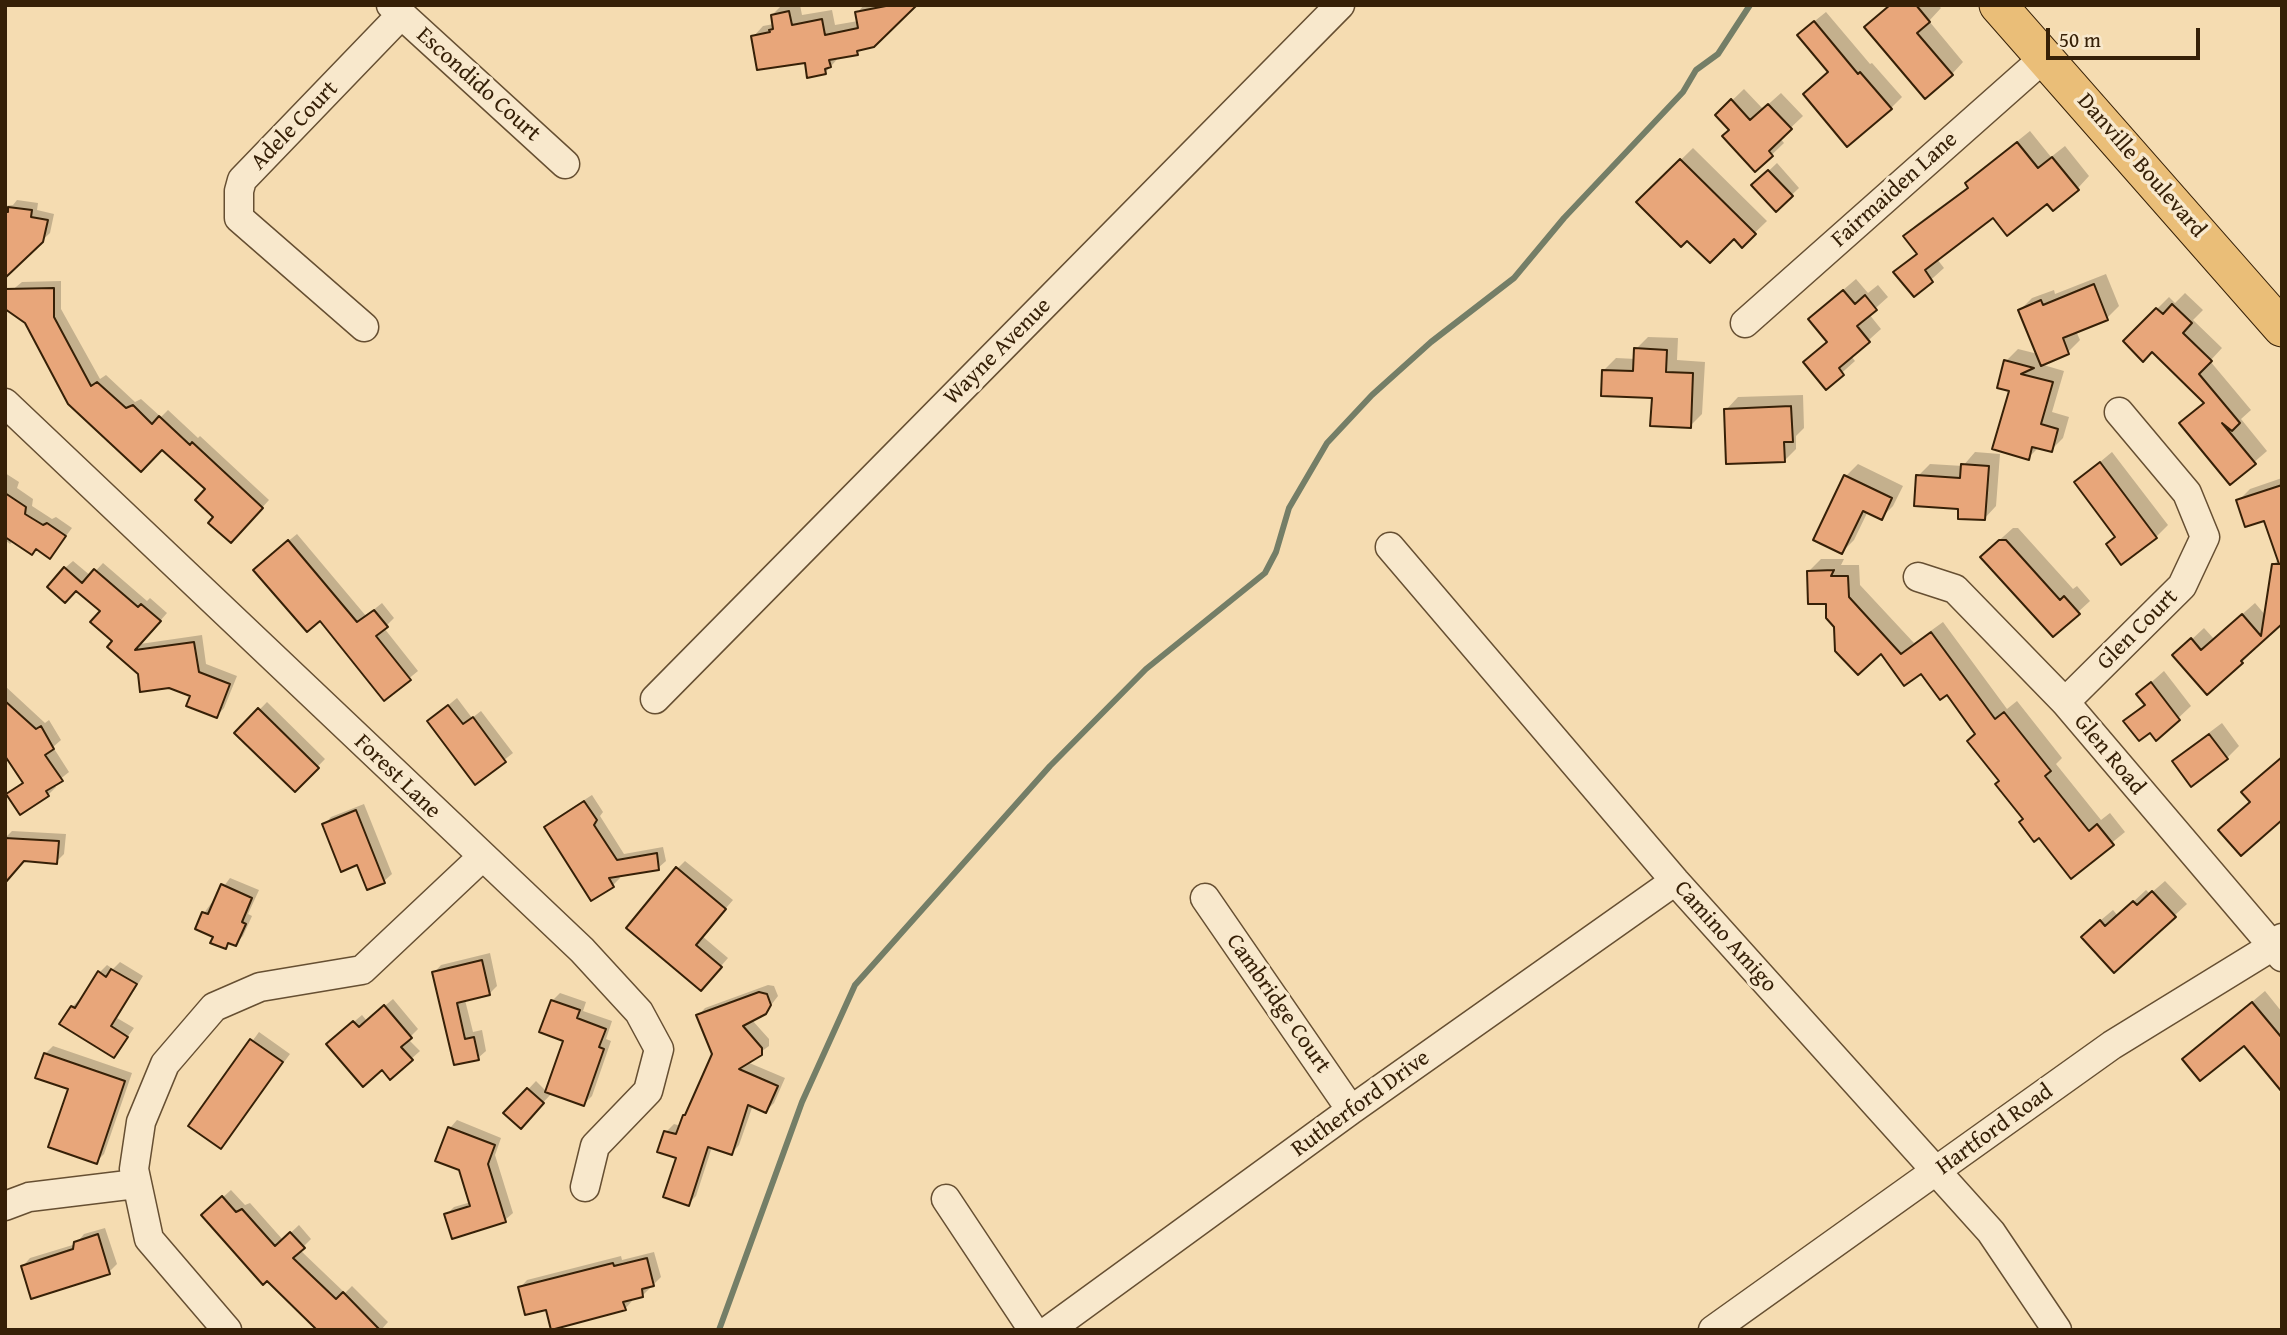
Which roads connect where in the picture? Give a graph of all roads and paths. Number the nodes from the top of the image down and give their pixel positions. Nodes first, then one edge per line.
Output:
1 (1340, 5) edge
2 (1998, 5) edge
3 (396, 10) edge
4 (2045, 57) junction
5 (565, 164) dead end
6 (1745, 323) dead end
7 (364, 327) dead end
8 (2282, 328) edge
9 (5, 403) edge
10 (2119, 412) dead end
11 (1390, 547) dead end
12 (1918, 577) dead end
13 (655, 699) dead end
14 (2065, 702) junction
15 (482, 857) junction
16 (1675, 881) junction
17 (1205, 898) dead end
18 (2279, 947) edge
19 (1351, 1110) junction
20 (1937, 1172) junction
21 (136, 1184) junction
22 (585, 1187) dead end
23 (946, 1199) dead end
24 (5, 1206) edge
25 (2048, 1327) edge
26 (227, 1330) edge
27 (1033, 1330) edge
28 (1049, 1330) edge
29 (1713, 1330) edge

1 - 13 street, Wayne Avenue
2 - 4 main road, Danville Boulevard
3 - 5 street, Escondido Court
3 - 7 street, Adele Court
4 - 6 street, Fairmaiden Lane
4 - 8 main road, Danville Boulevard
9 - 15 street, Forest Lane
10 - 14 street, Glen Court
11 - 16 street, Camino Amigo
12 - 14 street, Glen Road
14 - 18 street, Glen Road
15 - 21 street
15 - 22 street, Forest Lane
16 - 19 street, Rutherford Drive
16 - 20 street, Camino Amigo
17 - 19 street, Cambridge Court
18 - 20 street, Hartford Road
19 - 28 street, Rutherford Drive
20 - 25 street, Camino Amigo
20 - 29 street, Hartford Road
21 - 24 street
21 - 26 street
23 - 27 street

